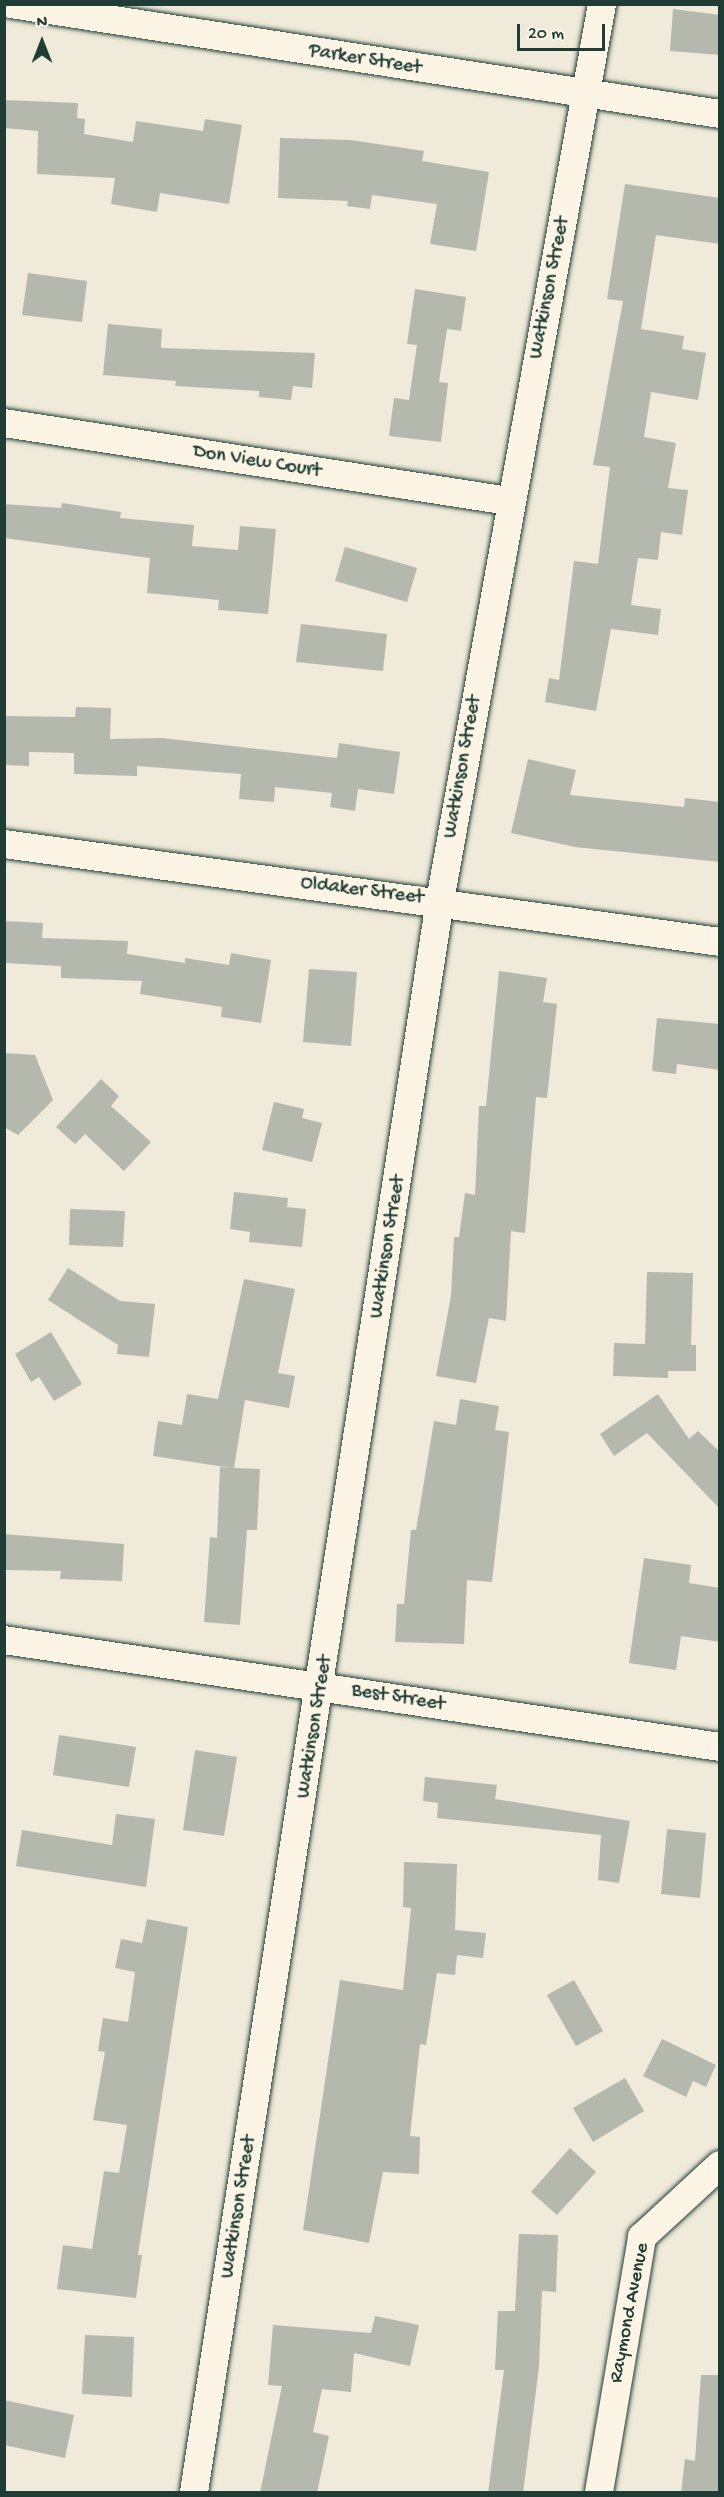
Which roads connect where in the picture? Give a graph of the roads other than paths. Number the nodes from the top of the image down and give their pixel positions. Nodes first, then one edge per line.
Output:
1 (11, 4) edge
2 (602, 4) edge
3 (587, 94) junction
4 (720, 114) edge
5 (4, 423) edge
6 (509, 501) junction
7 (4, 844) edge
8 (440, 901) junction
9 (720, 942) edge
10 (4, 1640) edge
11 (322, 1686) junction
12 (720, 1747) edge
13 (720, 2165) edge
14 (194, 2493) edge
15 (599, 2493) edge

1 - 3 street, Parker Street
2 - 3 street, Watkinson Street
3 - 4 street, Parker Street
3 - 6 street, Watkinson Street
5 - 6 street, Don View Court
6 - 8 street, Watkinson Street
7 - 8 street, Oldaker Street
8 - 9 street, Oldaker Street
8 - 11 street, Watkinson Street
10 - 11 street, Best Street
11 - 12 street, Best Street
11 - 14 street, Watkinson Street
13 - 15 street, Raymond Avenue

